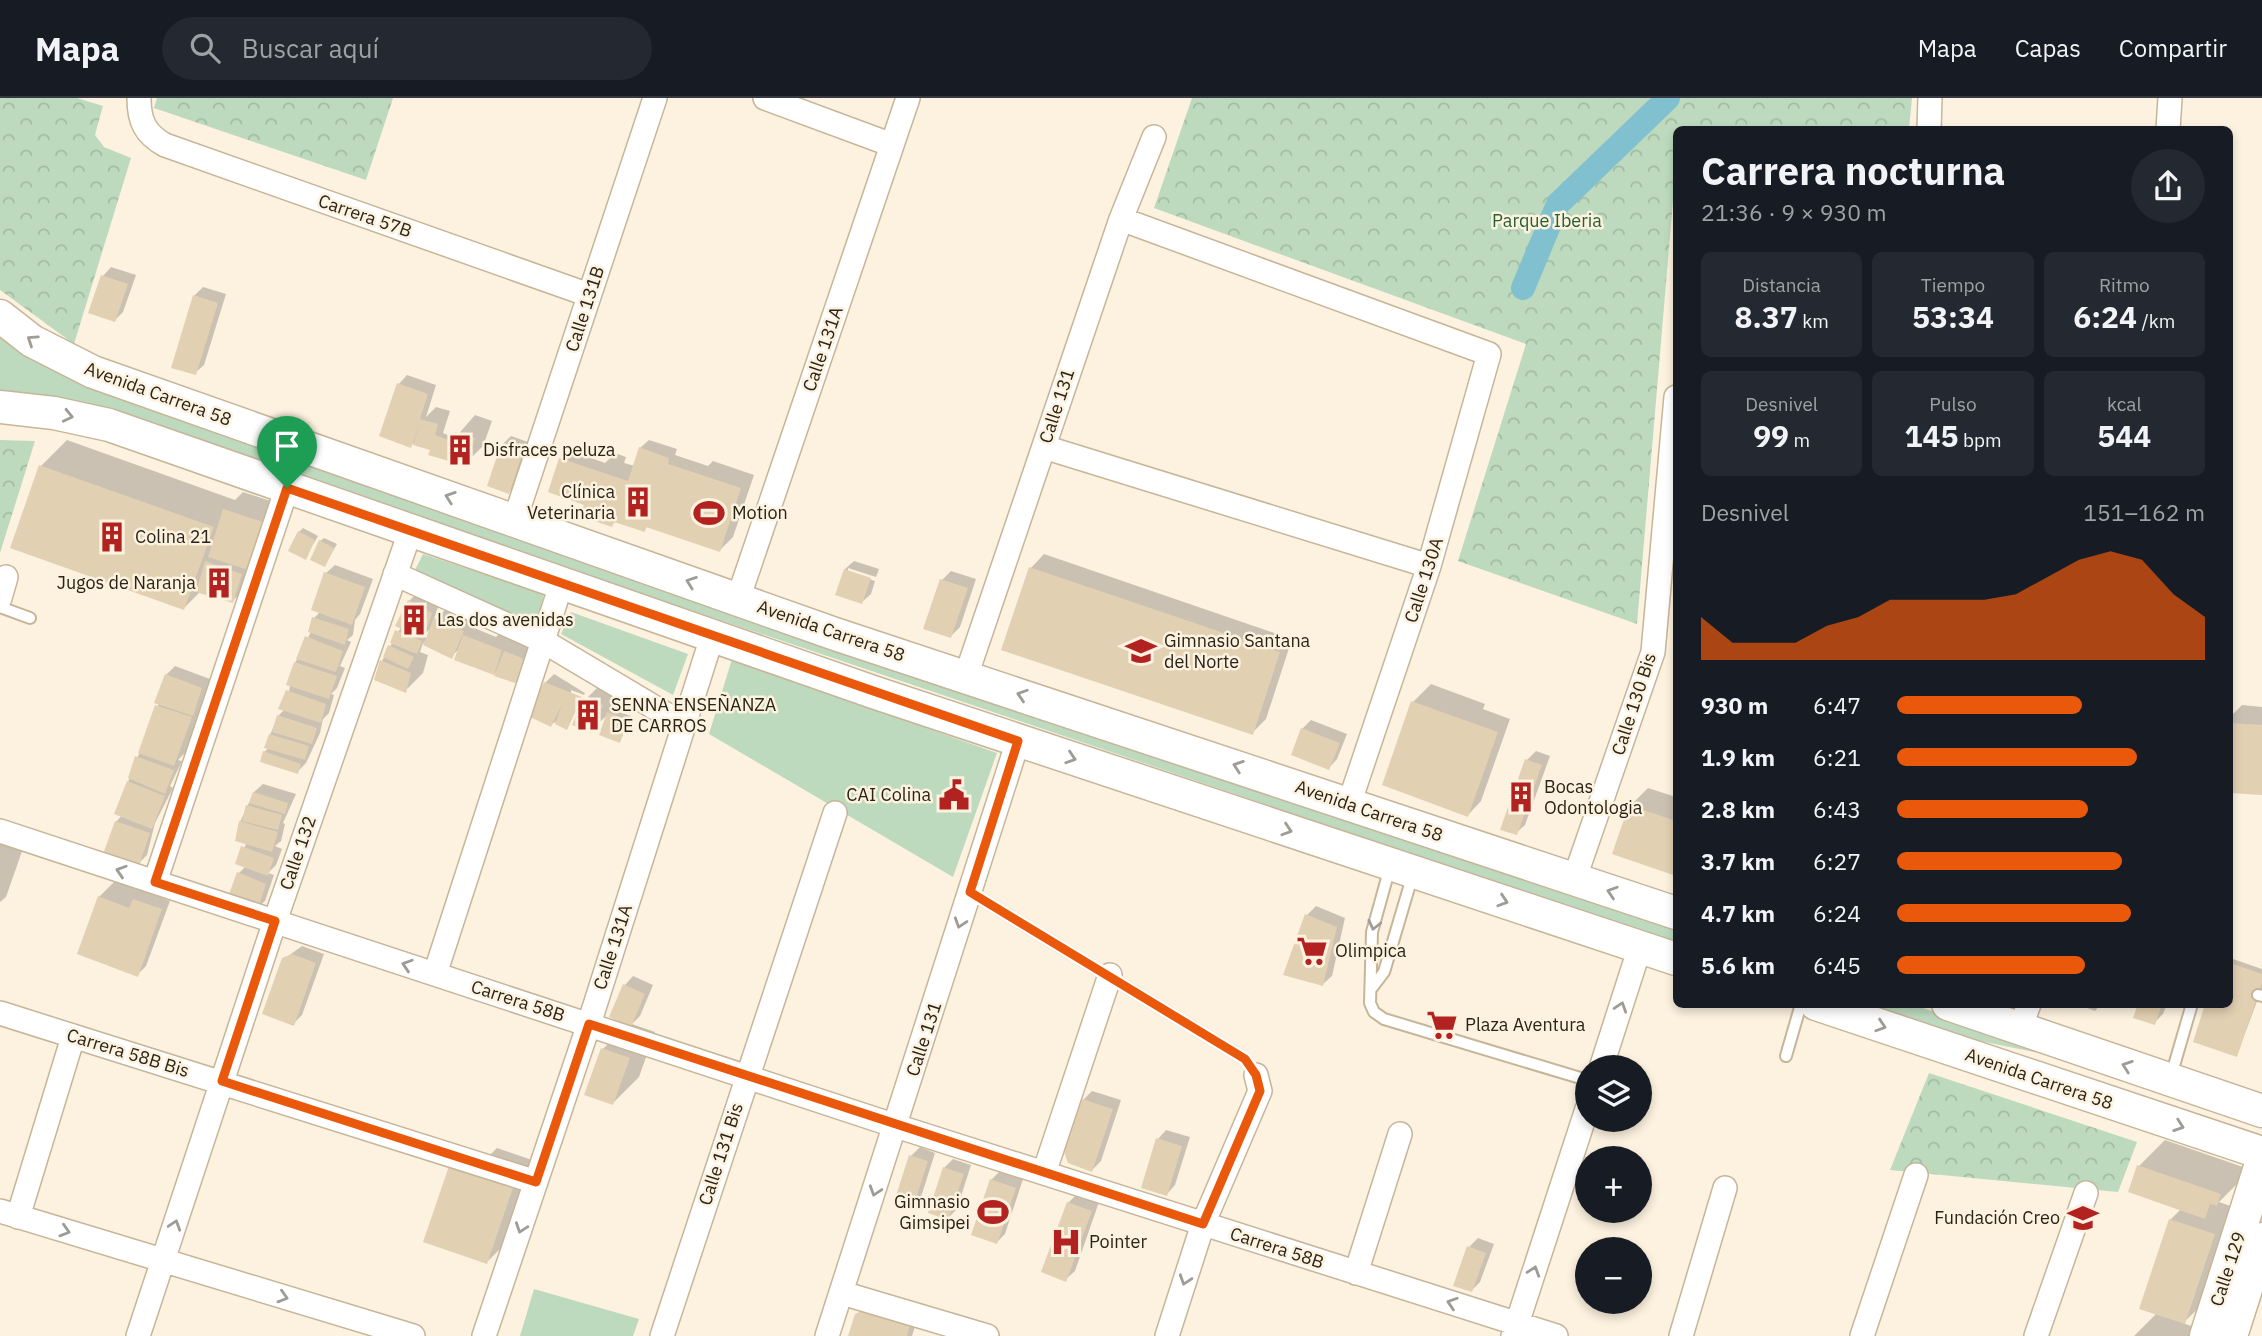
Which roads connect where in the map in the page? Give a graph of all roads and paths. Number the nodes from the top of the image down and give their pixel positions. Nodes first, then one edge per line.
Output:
1 (139, 98) edge
2 (655, 98) edge
3 (765, 98) edge
4 (908, 98) edge
5 (1930, 98) edge
6 (2170, 98) edge
7 (1929, 126) edge
8 (2168, 126) edge
9 (1154, 137) dead end
10 (892, 145) junction
11 (1121, 219) junction
12 (589, 295) junction
13 (0, 316) edge
14 (0, 407) edge
15 (1673, 430) edge
16 (1044, 447) junction
17 (287, 488) junction
18 (515, 519) junction
19 (410, 532) junction
20 (1430, 566) junction
21 (395, 574) junction
22 (561, 585) junction
23 (738, 599) junction
24 (0, 607) edge
25 (30, 618) dead end
26 (712, 637) junction
27 (543, 641) junction
28 (966, 677) junction
29 (684, 725) junction
30 (1018, 741) junction
31 (1349, 804) junction
32 (835, 813) dead end
33 (0, 831) edge
34 (1402, 868) junction
35 (1574, 880) junction
36 (155, 882) junction
37 (970, 892) junction
38 (1673, 912) edge
39 (275, 921) junction
40 (1640, 947) junction
41 (1673, 958) edge
42 (435, 974) junction
43 (1110, 975) junction
44 (1371, 989) junction
45 (1800, 1008) edge
46 (1828, 1008) edge
47 (1972, 1008) edge
48 (2191, 1008) edge
49 (0, 1013) edge
50 (2025, 1017) edge
51 (589, 1024) junction
52 (73, 1037) junction
53 (1605, 1055) edge
54 (1786, 1056) dead end
55 (747, 1075) junction
56 (1256, 1075) joint
57 (1575, 1076) edge
58 (222, 1081) junction
59 (2169, 1081) junction
60 (2262, 1111) edge
61 (896, 1126) junction
62 (1579, 1132) edge
63 (1400, 1134) dead end
64 (2262, 1153) edge
65 (2262, 1161) edge
66 (1044, 1174) junction
67 (1916, 1175) dead end
68 (536, 1182) junction
69 (1724, 1188) dead end
70 (2086, 1194) dead end
71 (9, 1214) edge
72 (1203, 1224) junction
73 (2262, 1238) edge
74 (163, 1260) junction
75 (1356, 1273) junction
76 (842, 1293) junction
77 (1515, 1330) edge
78 (138, 1336) edge
79 (413, 1336) edge
80 (484, 1336) edge
81 (662, 1336) edge
82 (827, 1336) edge
83 (987, 1336) edge
84 (1167, 1336) edge
85 (1556, 1336) edge
86 (1681, 1336) edge
87 (1862, 1336) edge
88 (2036, 1336) edge
89 (2206, 1336) edge
90 (2231, 1336) edge

1 - 12 street, Carrera 57B
2 - 12 street, Calle 131B
3 - 10 street
4 - 10 street, Calle 131A
5 - 7 street
6 - 8 street
9 - 11 street, Calle 131
10 - 23 street, Calle 131A
11 - 16 street, Calle 131
11 - 20 street, Calle 130A
12 - 18 street, Calle 131B
18 -> 13 main road, Avenida Carrera 58
14 -> 17 main road
15 - 35 street, Calle 130 Bis
16 - 20 street
16 - 28 street, Calle 131
17 - 19 main road
17 - 36 street
23 -> 18 main road, Avenida Carrera 58
19 - 21 street, Calle 132
19 - 22 main road
20 - 31 street, Calle 130A
21 - 27 street
21 - 39 street, Calle 132
22 - 26 main road
22 - 27 street
23 - 28 main road, Avenida Carrera 58
24 - 25 lane
26 - 29 street, Calle 131A
26 - 30 main road
27 - 29 street
27 - 42 street
31 -> 28 main road, Avenida Carrera 58
29 - 51 street, Calle 131A
30 -> 34 main road
30 - 37 street, Calle 131
31 - 35 main road, Avenida Carrera 58
32 - 55 street, Calle 131 Bis
36 -> 33 street, Carrera 58B
34 -> 40 main road
34 - 44 lane
34 -> 44 lane
38 -> 35 main road, Avenida Carrera 58
36 - 39 street, Carrera 58B
37 - 43 lane
37 -> 61 street, Calle 131
42 -> 39 street, Carrera 58B
39 - 58 street, Calle 132
40 - 41 main road
53 -> 40 street
42 - 51 street, Carrera 58B
43 - 56 lane
43 - 66 street
44 - 57 lane
45 - 54 lane
46 -> 64 main road, Avenida Carrera 58
47 - 50 main road
48 - 59 lane
49 - 52 street, Carrera 58B Bis
59 -> 50 main road
51 - 55 street, Carrera 58B
51 - 68 street, Calle 131A
52 - 58 street, Carrera 58B Bis
52 - 71 street
55 - 61 street, Carrera 58B
55 - 81 street, Calle 131 Bis
56 - 72 street
58 - 68 street, Carrera 58B Bis
74 -> 58 street, Calle 132
59 - 60 main road
61 - 66 street, Carrera 58B
61 -> 76 street, Calle 131
77 -> 62 street
63 - 75 street
65 - 89 main road, Calle 129
66 - 72 street, Carrera 58B
67 - 87 street
68 -> 80 street, Calle 131A
69 - 86 street
70 - 88 street
71 -> 74 street
72 - 75 street, Carrera 58B
72 -> 84 street
73 - 90 main road, Calle 129
74 - 78 street, Calle 132
74 -> 79 street
77 -> 75 street, Carrera 58B
76 - 82 street, Calle 131
76 - 83 street
77 - 85 street, Carrera 58B

